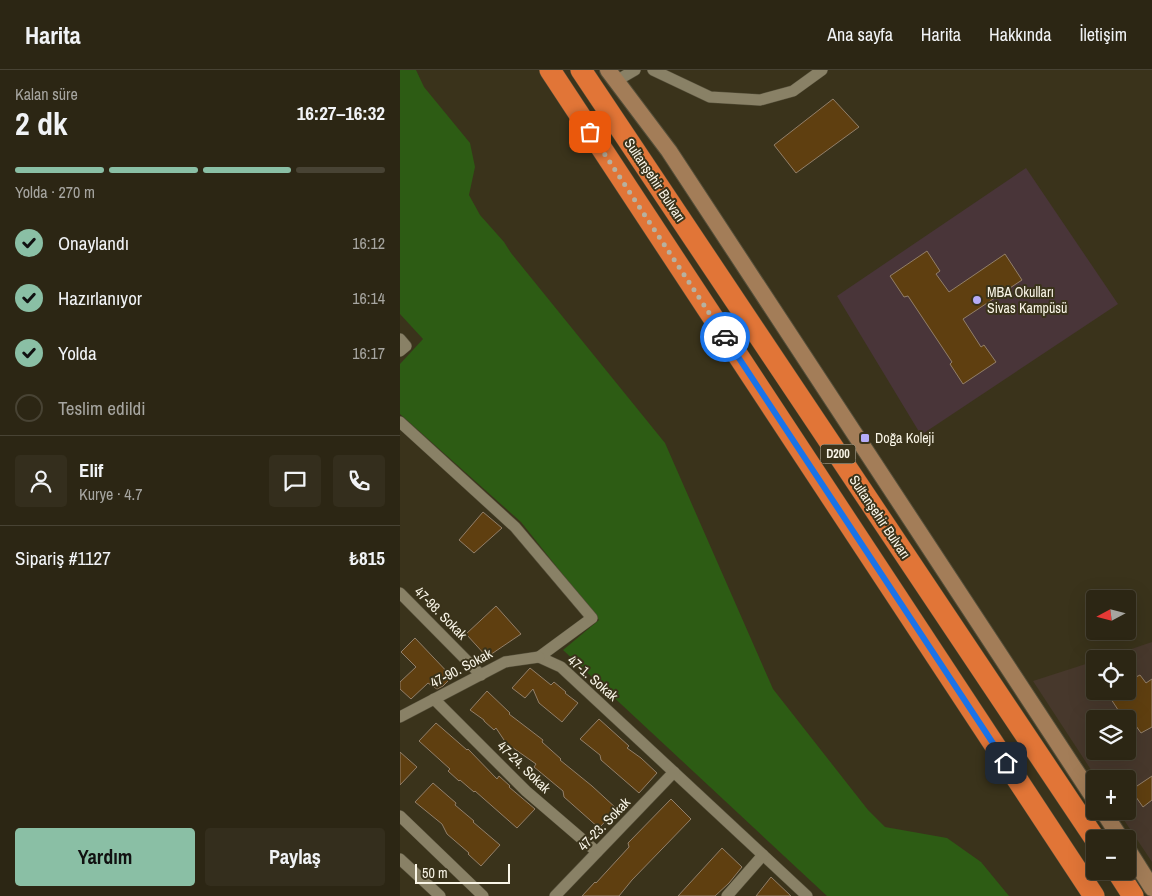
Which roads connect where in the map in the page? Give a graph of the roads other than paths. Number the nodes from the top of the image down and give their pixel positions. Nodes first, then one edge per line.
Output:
1 (550, 70) edge
2 (582, 70) edge
3 (635, 70) edge
4 (653, 70) edge
5 (822, 70) edge
6 (612, 76) edge
7 (400, 339) edge
8 (400, 351) edge
9 (400, 422) edge
10 (400, 593) edge
11 (539, 657) junction
12 (481, 675) junction
13 (434, 699) junction
14 (400, 717) edge
15 (674, 772) junction
16 (1086, 786) edge
17 (400, 816) edge
18 (1089, 830) edge
19 (597, 852) junction
20 (764, 855) junction
21 (400, 860) edge
22 (1136, 863) edge
23 (1123, 880) edge
24 (1152, 888) edge
25 (437, 895) edge
26 (483, 896) edge
27 (555, 896) edge
28 (727, 896) edge
29 (808, 896) edge
30 (1094, 896) edge
31 (1133, 896) edge

1 - 30 highway, Sultanşehir Bulvarı / D200
2 - 18 highway, Sultanşehir Bulvarı / D200
3 - 6 street
4 - 5 street
6 - 16 street, Sultanşehir Bulvarı
7 - 8 street
9 - 11 street, 47-1. Sokak
10 - 12 street, 47-98. Sokak
11 - 12 street, 47-90. Sokak
11 - 15 street, 47-1. Sokak
12 - 13 street, 47-90. Sokak
13 - 14 street, 47-90. Sokak
13 - 19 street, 47-24. Sokak
15 - 19 street, 47-23. Sokak
15 - 20 street, 47-1. Sokak
17 - 26 street
19 - 27 street, 47-23. Sokak
20 - 28 street
20 - 29 street, 47-1. Sokak
21 - 25 street
22 - 24 street
23 - 31 highway

